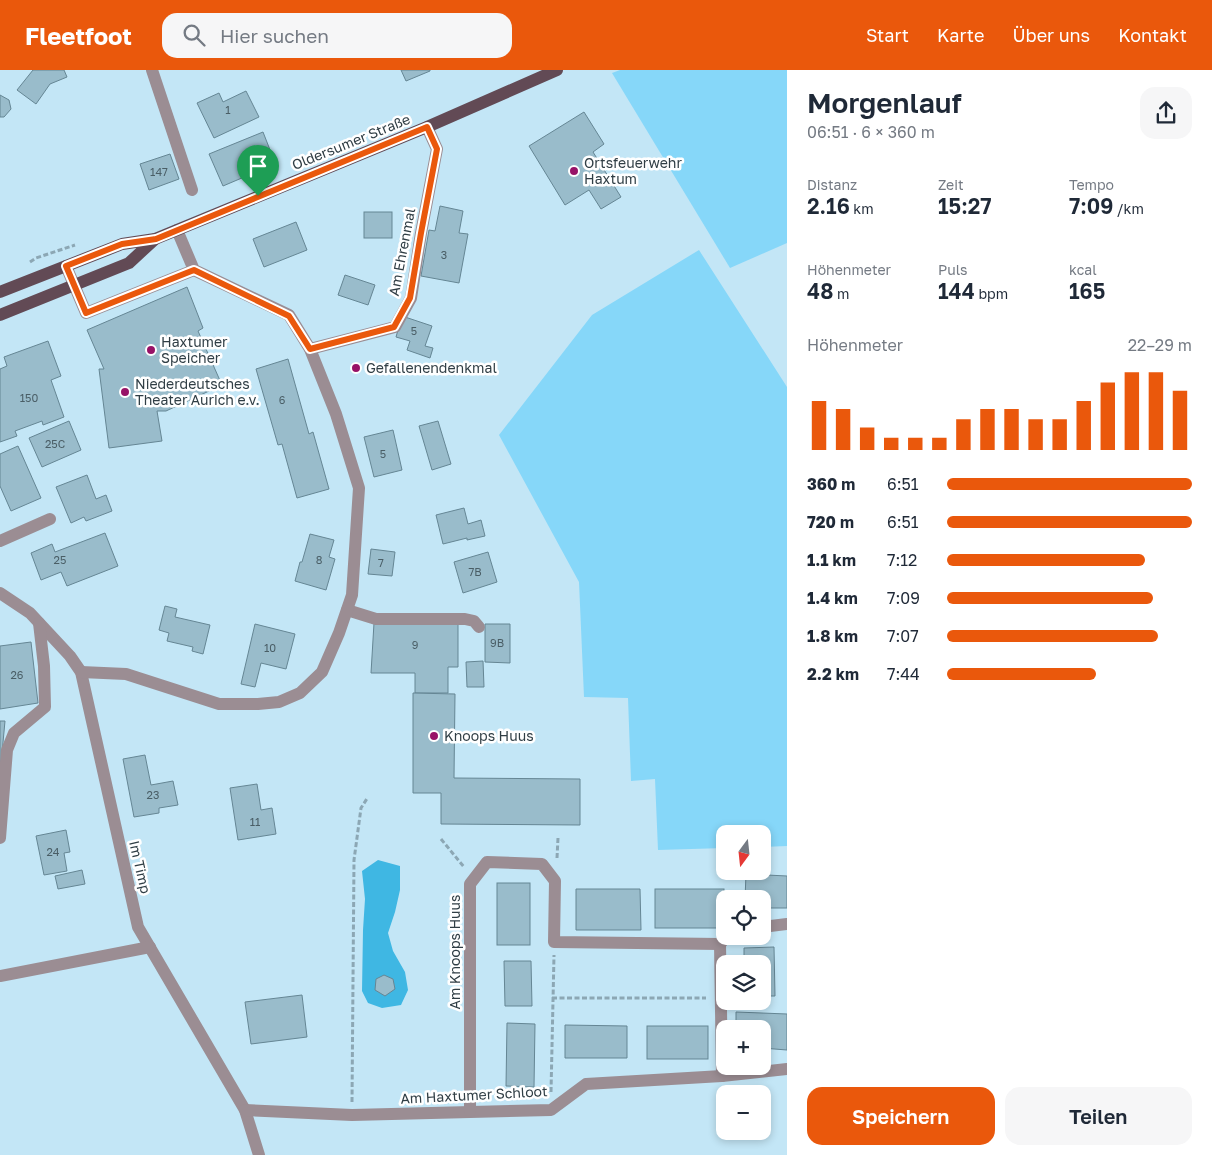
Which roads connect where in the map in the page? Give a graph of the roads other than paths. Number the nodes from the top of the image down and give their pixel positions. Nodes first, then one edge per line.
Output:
1 (152, 70) edge
2 (557, 70) edge
3 (427, 127) junction
4 (192, 190) dead end
5 (177, 230) junction
6 (156, 239) junction
7 (66, 266) junction
8 (194, 270) junction
9 (74, 285) junction
10 (0, 292) edge
11 (0, 314) edge
12 (310, 349) junction
13 (50, 518) dead end
14 (0, 542) edge
15 (0, 593) edge
16 (347, 610) junction
17 (40, 623) junction
18 (479, 627) dead end
19 (81, 672) junction
20 (0, 838) edge
21 (787, 924) edge
22 (771, 926) edge
23 (716, 940) edge
24 (724, 945) edge
25 (150, 947) junction
26 (0, 976) edge
27 (787, 1069) edge
28 (722, 1076) junction
29 (245, 1110) junction
30 (470, 1111) junction
31 (259, 1155) edge

1 - 4 street
2 - 3 main road, Oldersumer Straße
3 - 5 main road, Oldersumer Straße
3 - 12 street, Am Ehrenmal
5 - 6 main road, Oldersumer Straße
5 - 8 street
6 - 7 main road, Oldersumer Straße
6 - 9 main road, Oldersumer Straße
7 - 9 street
7 - 10 main road, Oldersumer Straße
8 - 9 street
8 - 12 street
9 - 11 main road, Oldersumer Straße
12 - 16 street
13 - 14 street
15 - 17 street, Im Timp
16 - 18 street
16 - 19 street
17 - 19 street, Im Timp
17 - 20 street
19 - 25 street, Im Timp
21 - 22 street
23 - 30 street, Am Knoops Huus
24 - 28 street
25 - 26 street
25 - 29 street, Im Timp
27 - 28 street, Am Haxtumer Schloot
28 - 30 street, Am Haxtumer Schloot
29 - 30 street, Am Haxtumer Schloot
29 - 31 street, Im Timp

